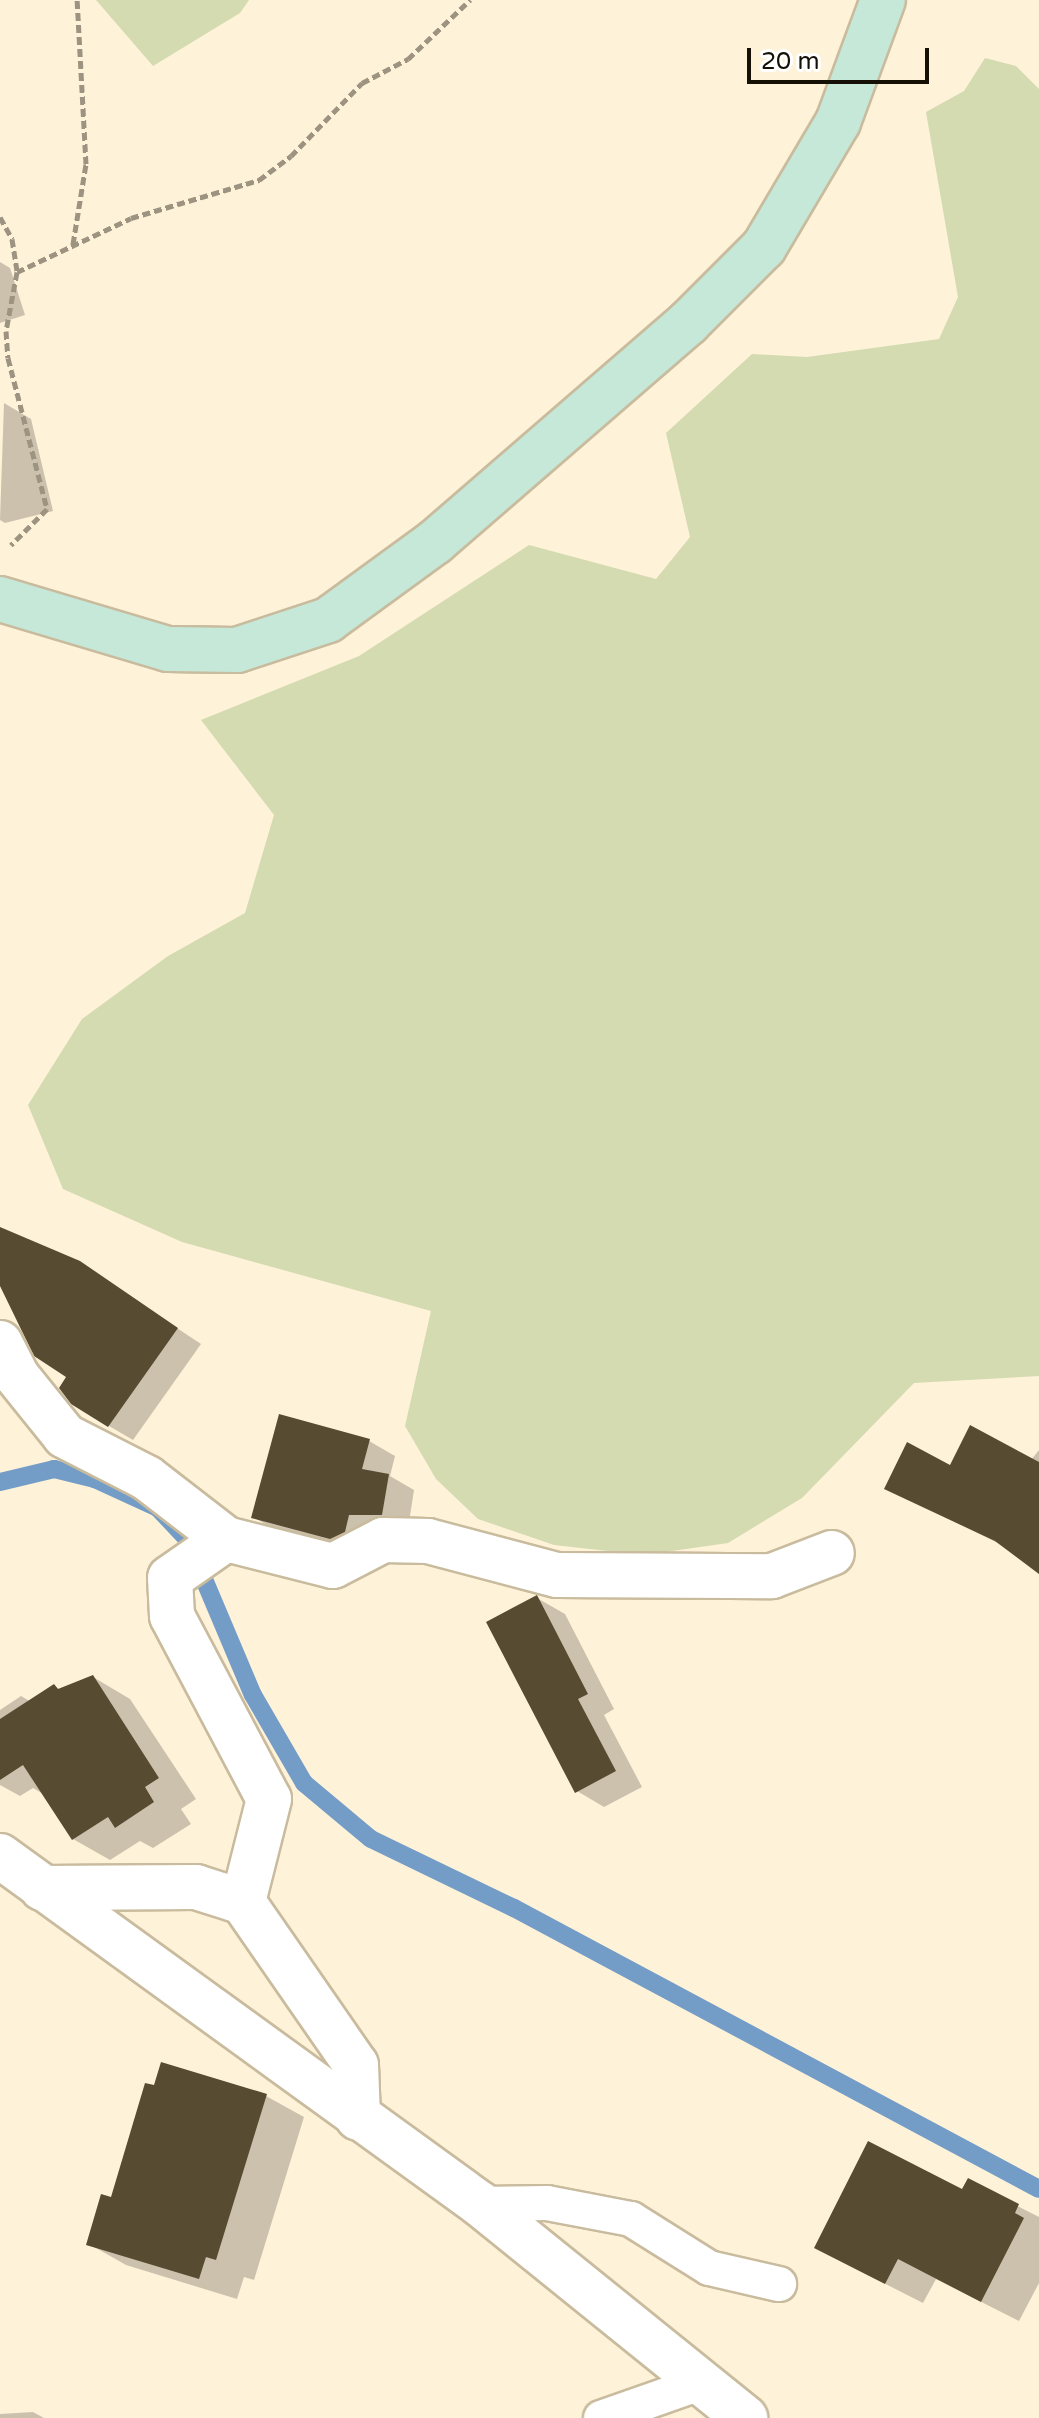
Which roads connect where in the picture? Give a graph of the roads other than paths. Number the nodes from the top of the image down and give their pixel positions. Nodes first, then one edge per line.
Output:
1 (883, 0) edge
2 (2, 599) edge
3 (0, 1343) edge
4 (226, 1539) junction
5 (832, 1553) dead end
6 (0, 1856) edge
7 (0, 1888) edge
8 (49, 1888) junction
9 (243, 1902) junction
10 (358, 2118) junction
11 (480, 2204) junction
12 (779, 2284) dead end
13 (703, 2382) junction
14 (601, 2418) edge
15 (745, 2418) edge

1 - 2 street
3 - 4 street
4 - 5 street
4 - 9 street
6 - 8 street
7 - 8 street
8 - 9 street
8 - 10 street
9 - 10 street
10 - 11 street
11 - 12 lane
11 - 13 street
13 - 14 lane
13 - 15 street

